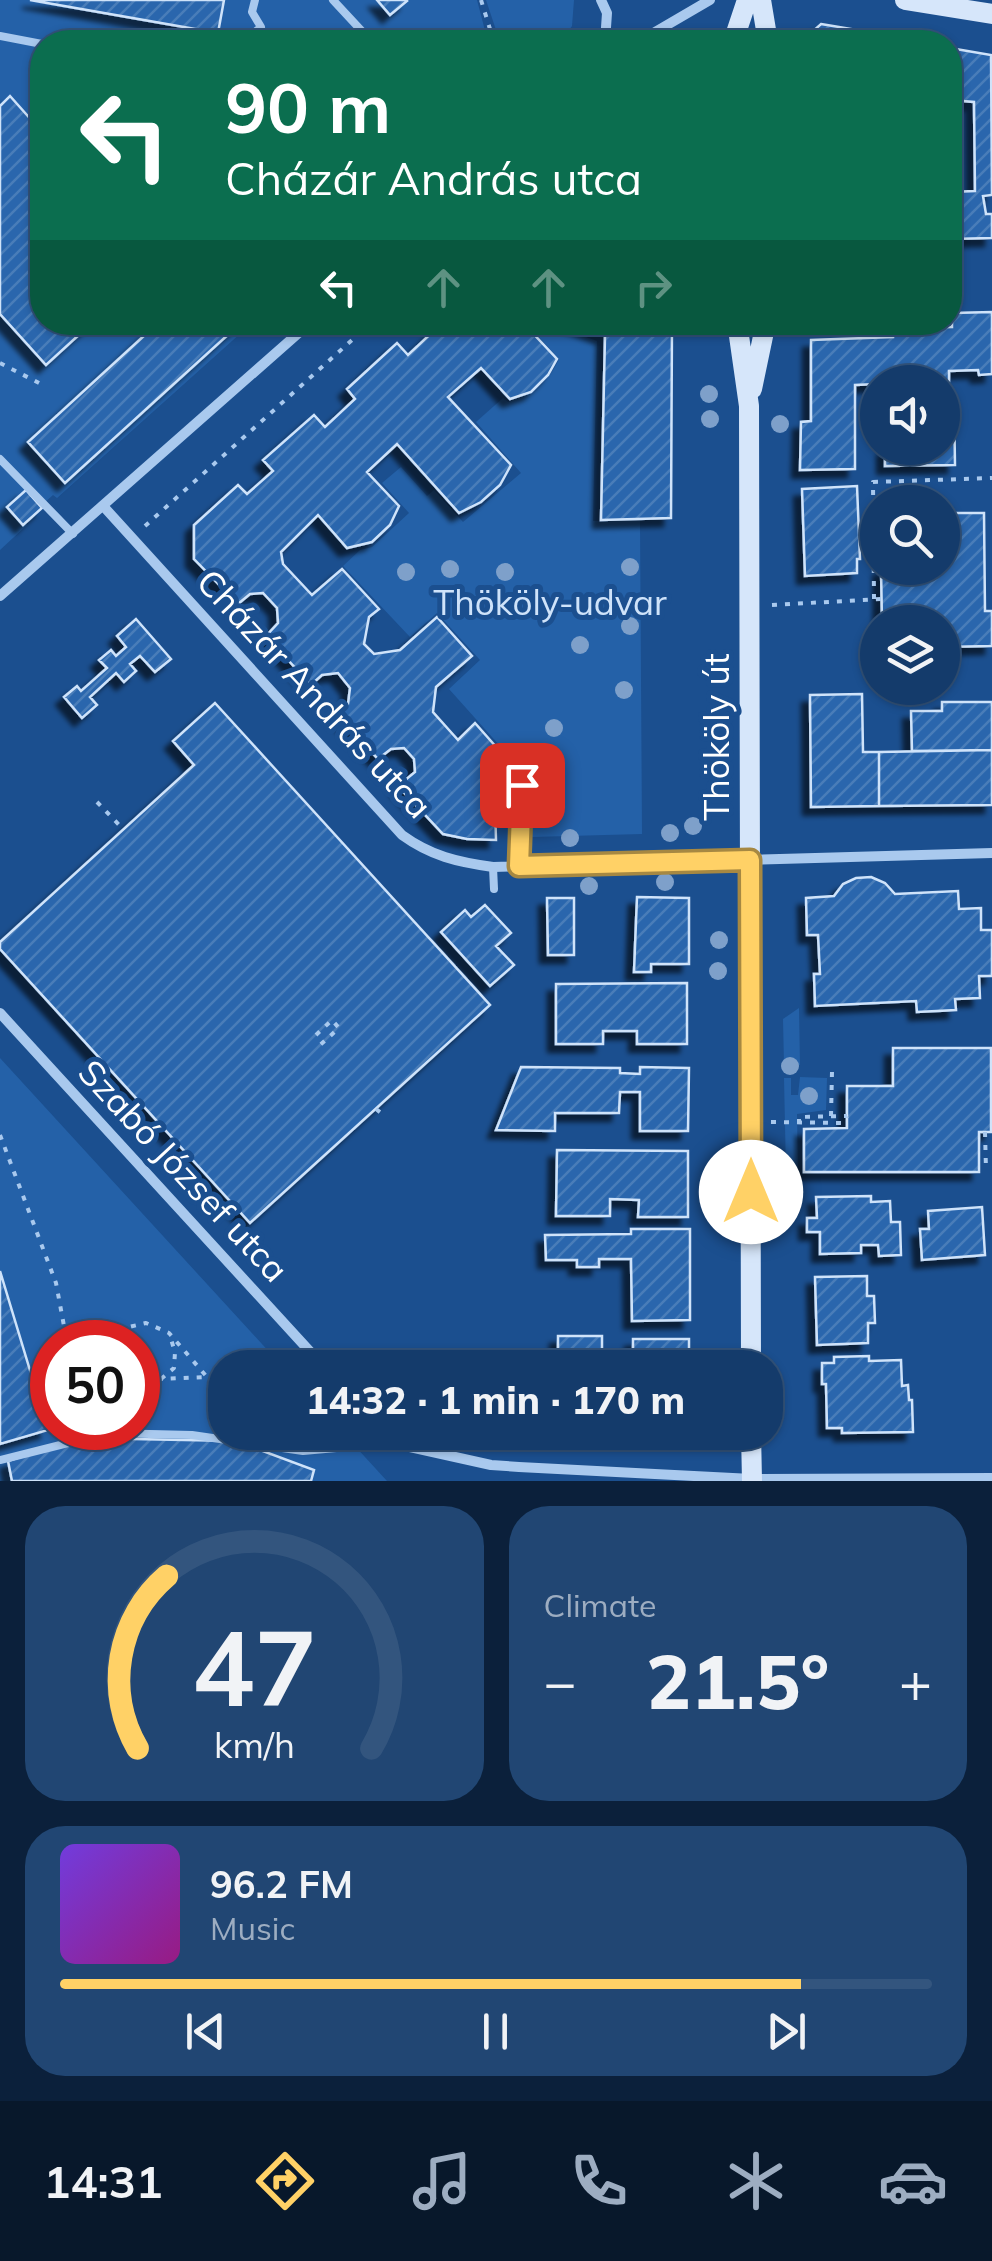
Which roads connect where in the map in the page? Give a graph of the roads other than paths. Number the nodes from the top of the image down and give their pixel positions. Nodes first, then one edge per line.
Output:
1 (255, 0) edge
2 (334, 0) edge
3 (601, 0) edge
4 (710, 0) edge
5 (747, 0) edge
6 (761, 0) edge
7 (905, 0) edge
8 (992, 14) edge
9 (257, 30) edge
10 (361, 30) edge
11 (607, 30) edge
12 (659, 30) edge
13 (737, 30) edge
14 (766, 30) edge
15 (0, 36) edge
16 (30, 42) edge
17 (296, 335) edge
18 (740, 335) edge
19 (763, 335) edge
20 (749, 406) junction
21 (0, 459) edge
22 (104, 506) junction
23 (73, 534) junction
24 (0, 596) edge
25 (522, 785) dead end
26 (992, 853) edge
27 (750, 860) junction
28 (519, 866) junction
29 (493, 867) junction
30 (494, 889) dead end
31 (0, 1013) edge
32 (308, 1350) edge
33 (751, 1350) edge
34 (208, 1437) edge
35 (424, 1450) edge
36 (752, 1450) edge
37 (0, 1460) edge
38 (992, 1478) edge
39 (752, 1480) edge

1 - 9 lane
2 - 10 lane
3 - 11 street
4 - 12 street
5 - 13 main road
6 - 14 main road
7 - 8 main road
15 - 16 lane
17 - 22 street
18 - 20 main road, Thököly út
19 - 20 main road, Thököly út
20 - 27 main road, Thököly út
21 - 23 lane
22 - 23 street
22 - 29 street, Cházár András utca
23 - 24 street
25 - 28 lane
26 - 27 street, Cházár András utca
27 - 28 street, Cházár András utca
27 - 33 main road, Thököly út
28 - 29 street, Cházár András utca
29 - 30 lane
31 - 32 street, Szabó József utca
34 - 37 lane
35 - 39 street
36 - 39 main road
38 - 39 street

